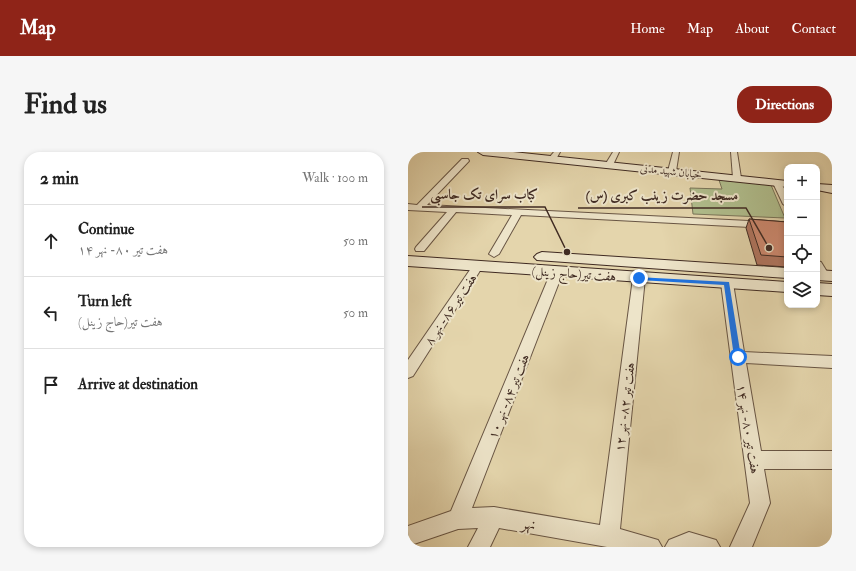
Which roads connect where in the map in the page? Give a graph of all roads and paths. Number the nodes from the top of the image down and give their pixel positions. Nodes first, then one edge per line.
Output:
1 (483, 152) edge
2 (616, 152) edge
3 (676, 152) edge
4 (734, 152) edge
5 (496, 153) edge
6 (555, 155) edge
7 (465, 161) dead end
8 (609, 165) junction
9 (672, 171) junction
10 (737, 178) junction
11 (782, 184) edge
12 (820, 188) edge
13 (832, 189) edge
14 (786, 200) edge
15 (408, 207) edge
16 (420, 208) junction
17 (454, 209) junction
18 (518, 212) junction
19 (784, 226) edge
20 (414, 248) edge
21 (494, 254) junction
22 (408, 261) edge
23 (478, 266) junction
24 (557, 272) junction
25 (784, 273) edge
26 (821, 276) edge
27 (639, 278) junction
28 (727, 283) junction
29 (784, 287) edge
30 (832, 290) edge
31 (738, 357) junction
32 (832, 362) edge
33 (408, 372) edge
34 (753, 460) junction
35 (832, 460) edge
36 (494, 517) junction
37 (458, 519) junction
38 (408, 536) edge
39 (609, 537) junction
40 (684, 546) edge
41 (480, 547) edge
42 (651, 547) edge
43 (709, 547) edge
44 (741, 547) edge

1 - 5 main road, خیابان شهید مدنی
2 - 8 street
3 - 9 street
4 - 10 street
5 - 6 main road, خیابان شهید مدنی
6 - 8 main road, خیابان شهید مدنی
7 - 16 street
8 - 9 main road, خیابان شهید مدنی
9 - 10 main road, خیابان شهید مدنی
10 - 11 main road, خیابان شهید مدنی
11 - 14 street
12 - 13 main road
15 - 16 street
16 - 17 street
17 - 18 street
17 - 20 street
18 - 19 street
18 - 21 street
20 - 21 main road, هفت تیر(حاج زینل)
21 - 25 main road, هفت تیر(حاج زینل)
22 - 23 main road, هفت تیر(حاج زینل)
23 - 24 main road, هفت تیر(حاج زینل)
23 - 33 street, هفت تیر ۸۶- نهر ۸
24 - 27 main road, هفت تیر(حاج زینل)
24 - 37 street, هفت تیر ۸۴- نهر ۱۰
26 - 30 main road
27 - 28 main road, هفت تیر(حاج زینل)
27 - 39 street, هفت تیر ۸۲- نهر ۱۲
28 - 29 main road, هفت تیر(حاج زینل)
28 - 31 street, هفت تیر ۸۰- نهر ۱۴
31 - 32 street
31 - 34 street, هفت تیر ۸۰- نهر ۱۴
34 - 35 street
34 - 44 street, هفت تیر ۸۰- نهر ۱۴
36 - 37 street, نهر
36 - 39 street, نهر
36 - 41 street
37 - 38 street, نهر
39 - 42 street, نهر
40 - 43 street

